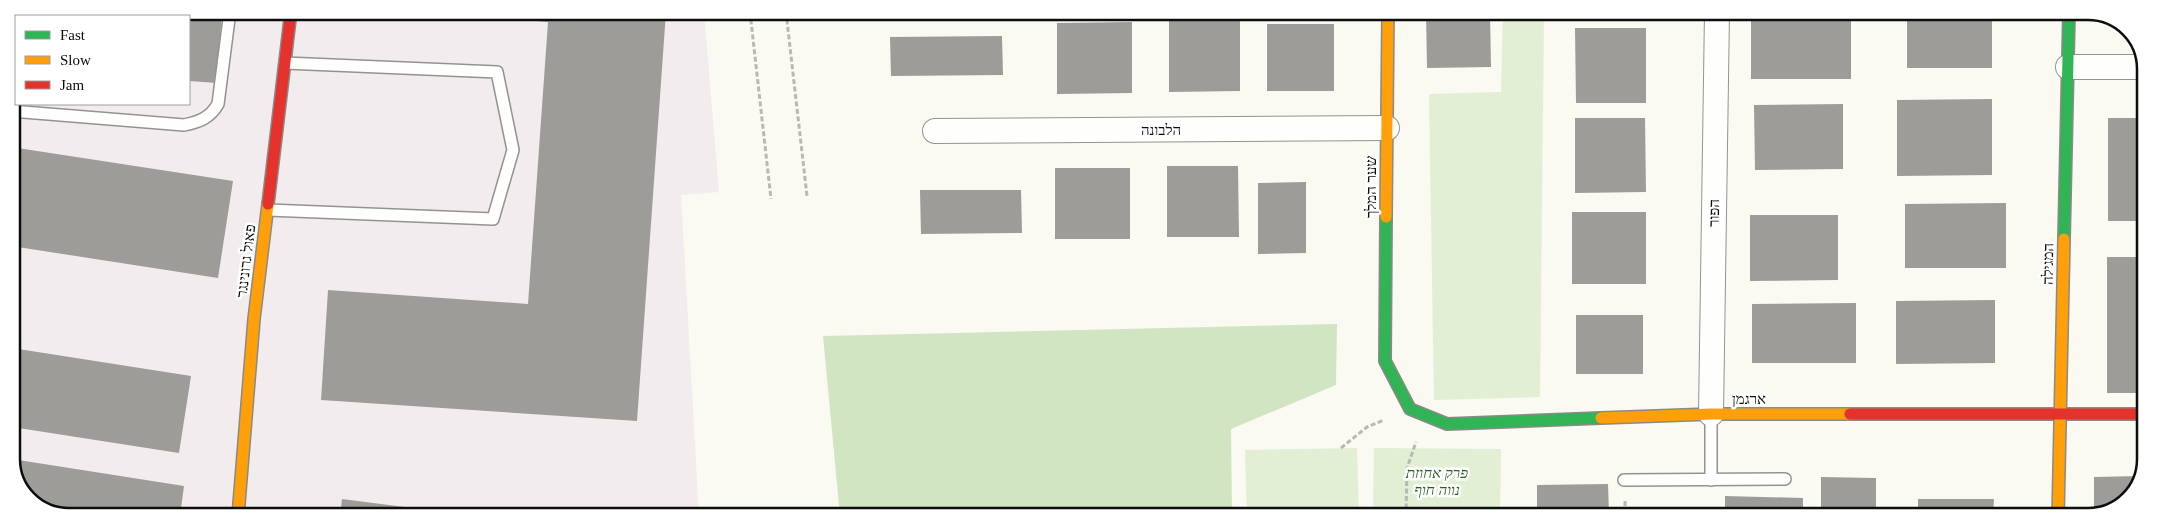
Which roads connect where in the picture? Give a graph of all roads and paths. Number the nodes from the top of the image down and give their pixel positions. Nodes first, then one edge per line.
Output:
1 (229, 20) edge
2 (290, 20) edge
3 (751, 20) edge
4 (787, 20) edge
5 (1388, 20) edge
6 (1717, 20) edge
7 (2070, 20) edge
8 (285, 63) junction
9 (2068, 67) junction
10 (2137, 67) edge
11 (20, 112) edge
12 (1387, 128) junction
13 (935, 132) dead end
14 (807, 196) dead end
15 (771, 199) dead end
16 (268, 210) junction
17 (1410, 410) junction
18 (1712, 414) junction
19 (2059, 414) junction
20 (2137, 414) edge
21 (1447, 424) junction
22 (1341, 448) dead end
23 (1785, 479) dead end
24 (1624, 480) dead end
25 (1711, 480) junction
26 (239, 508) edge
27 (1406, 508) edge
28 (2058, 508) edge

1 - 11 lane
2 - 8 street, פאול גרונינגר
3 - 15 path
4 - 14 path
5 - 12 street, שער המלך
6 - 18 street, הפור
7 - 9 street, המגילה
8 - 16 street, פאול גרונינגר
8 - 16 lane
9 - 10 street
9 - 19 street, המגילה
12 - 13 street, הלבונה
12 - 17 street, שער המלך
16 - 26 street, פאול גרונינגר
17 - 21 street, ארגמן
17 - 22 path
18 - 19 street, ארגמן
18 - 21 street, ארגמן
18 - 25 lane
19 - 20 street, ארגמן
19 - 28 street, המגילה
21 - 27 path
23 - 25 lane
24 - 25 lane

